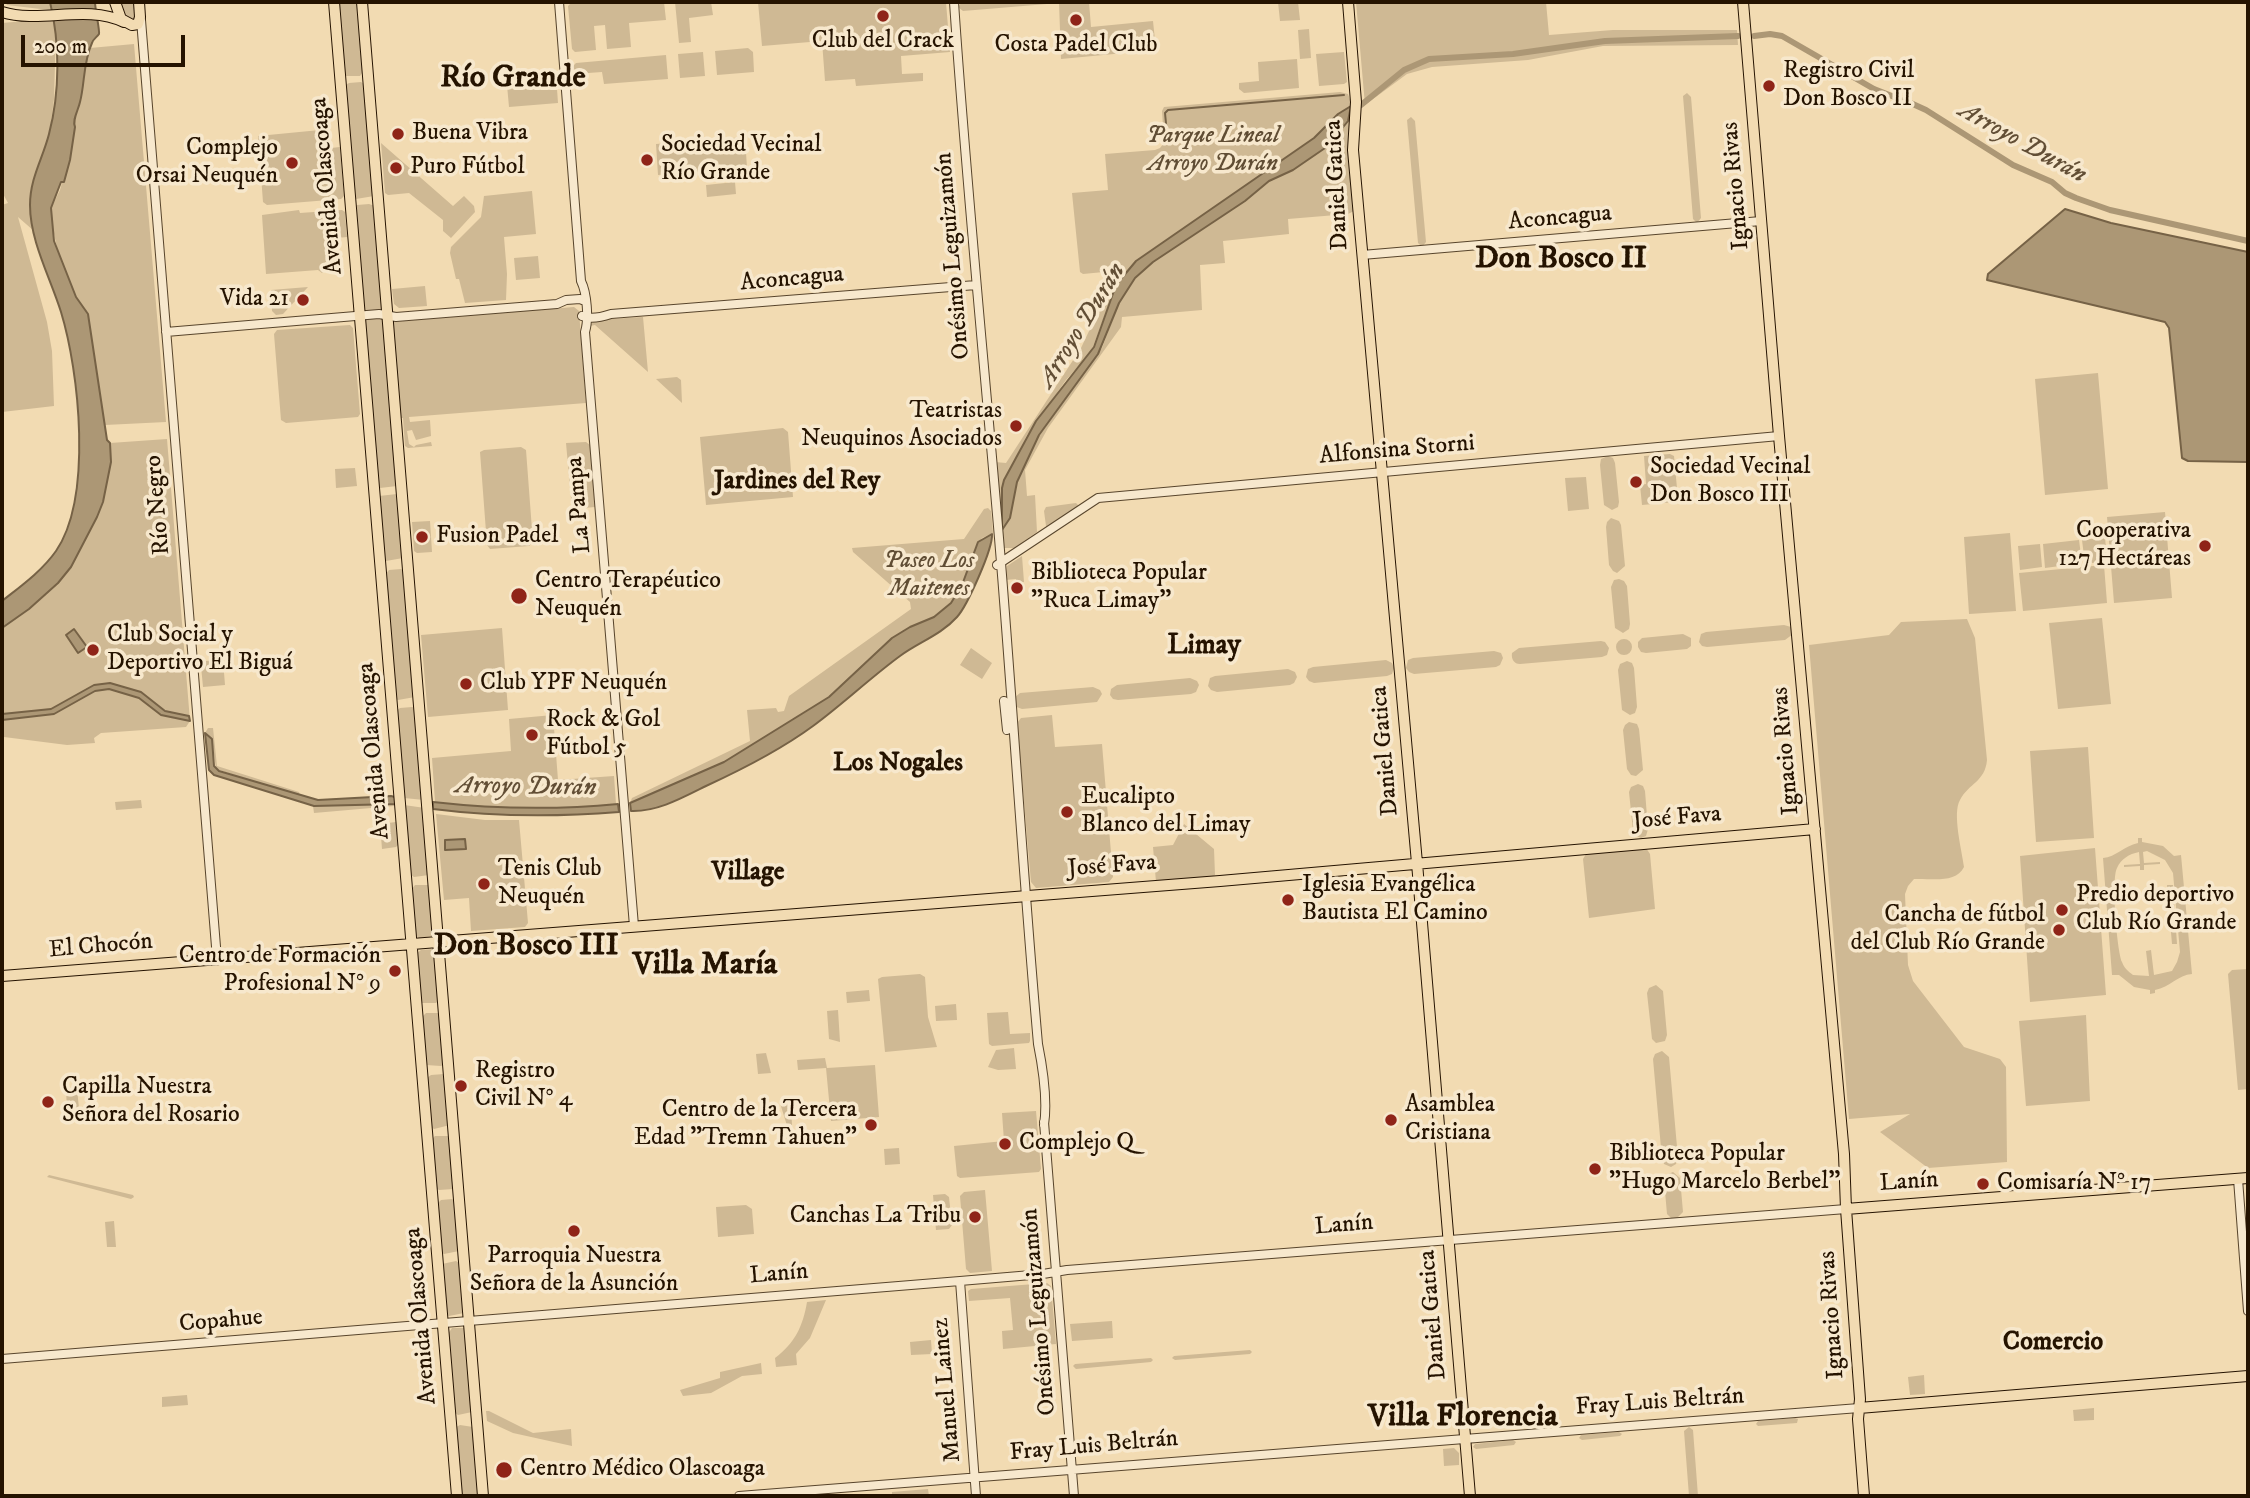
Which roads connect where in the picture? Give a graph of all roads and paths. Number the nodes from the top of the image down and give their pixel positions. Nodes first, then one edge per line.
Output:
1 (114, 2) edge
2 (139, 2) edge
3 (334, 2) edge
4 (362, 2) edge
5 (559, 2) edge
6 (954, 2) edge
7 (1348, 2) edge
8 (1743, 2) edge
9 (2, 12) edge
10 (100, 14) junction
11 (13, 15) junction
12 (141, 17) junction
13 (2, 18) edge
14 (125, 23) junction
15 (142, 48) junction
16 (1761, 221) junction
17 (1362, 256) junction
18 (976, 285) junction
19 (582, 302) junction
20 (585, 315) junction
21 (360, 316) junction
22 (387, 316) junction
23 (166, 332) junction
24 (1779, 436) junction
25 (1382, 472) junction
26 (995, 506) junction
27 (999, 542) junction
28 (1031, 542) junction
29 (1014, 550) junction
30 (997, 563) junction
31 (1815, 828) junction
32 (1417, 863) junction
33 (1025, 895) junction
34 (634, 926) junction
35 (438, 942) junction
36 (412, 943) junction
37 (217, 959) junction
38 (2, 976) edge
39 (2243, 1178) edge
40 (1846, 1209) junction
41 (1449, 1240) junction
42 (1056, 1272) junction
43 (960, 1282) junction
44 (2248, 1311) edge
45 (469, 1322) junction
46 (444, 1324) junction
47 (2, 1360) edge
48 (2248, 1376) edge
49 (1859, 1408) junction
50 (1465, 1439) junction
51 (1072, 1470) junction
52 (975, 1478) junction
53 (457, 1496) edge
54 (483, 1496) edge
55 (739, 1496) edge
56 (976, 1496) edge
57 (1074, 1496) edge
58 (1470, 1496) edge
59 (1864, 1496) edge

1 - 10 main road
1 - 14 main road, Río Negro
2 - 12 main road, Río Negro
3 - 21 main road, Avenida Olascoaga
4 - 22 main road, Avenida Olascoaga
5 - 19 street, La Pampa
6 - 18 street, Onésimo Leguizamón
7 - 17 main road, Daniel Gatica
8 - 16 main road, Ignacio Rivas
9 - 11 main road
10 - 11 main road
10 - 14 main road
11 - 13 main road
12 - 14 main road
12 - 15 street, Río Negro
14 - 15 street, Río Negro
15 - 23 street, Río Negro
16 - 17 street, Aconcagua
16 - 24 main road, Ignacio Rivas
17 - 25 main road, Daniel Gatica
18 - 20 street, Aconcagua
18 - 26 street, Onésimo Leguizamón
19 - 20 street, La Pampa
19 - 22 street
20 - 34 street, La Pampa
21 - 22 street
21 - 23 street
21 - 36 main road, Avenida Olascoaga
22 - 35 main road, Avenida Olascoaga
23 - 37 street, Río Negro
24 - 25 street, Alfonsina Storni
24 - 31 main road, Ignacio Rivas
25 - 28 street, Alfonsina Storni
25 - 32 main road, Daniel Gatica
26 - 27 street, Onésimo Leguizamón
26 - 30 street, Onésimo Leguizamón
27 - 29 street
27 - 30 street, Onésimo Leguizamón
28 - 29 street, Alfonsina Storni
28 - 30 street, Alfonsina Storni
29 - 30 street, Alfonsina Storni
30 - 33 street, Onésimo Leguizamón
31 - 32 main road, José Fava
31 - 40 main road, Ignacio Rivas
32 - 33 main road, José Fava
32 - 41 main road, Daniel Gatica
33 - 34 main road, José Fava
33 - 42 street, Onésimo Leguizamón
34 - 35 main road, José Fava
35 - 36 main road, José Fava
35 - 45 main road, Avenida Olascoaga
36 - 37 main road, El Chocón
36 - 46 main road, Avenida Olascoaga
37 - 38 main road, El Chocón
39 - 40 main road, Lanín
39 - 44 street
40 - 41 street, Lanín
40 - 49 main road, Ignacio Rivas
41 - 42 street, Lanín
41 - 50 main road, Daniel Gatica
42 - 43 street, Lanín
42 - 51 street, Onésimo Leguizamón
43 - 45 street, Lanín
43 - 52 street, Manuel Lainez
45 - 46 street, Lanín
45 - 54 main road, Avenida Olascoaga
46 - 47 street, Copahue
46 - 53 main road, Avenida Olascoaga
48 - 49 main road, Fray Luis Beltrán
49 - 50 street, Fray Luis Beltrán
49 - 59 main road, Ignacio Rivas
50 - 51 street, Fray Luis Beltrán
50 - 58 main road, Daniel Gatica
51 - 52 street, Fray Luis Beltrán
51 - 57 street, Onésimo Leguizamón
52 - 55 street, Fray Luis Beltrán
52 - 56 street, Manuel Lainez

